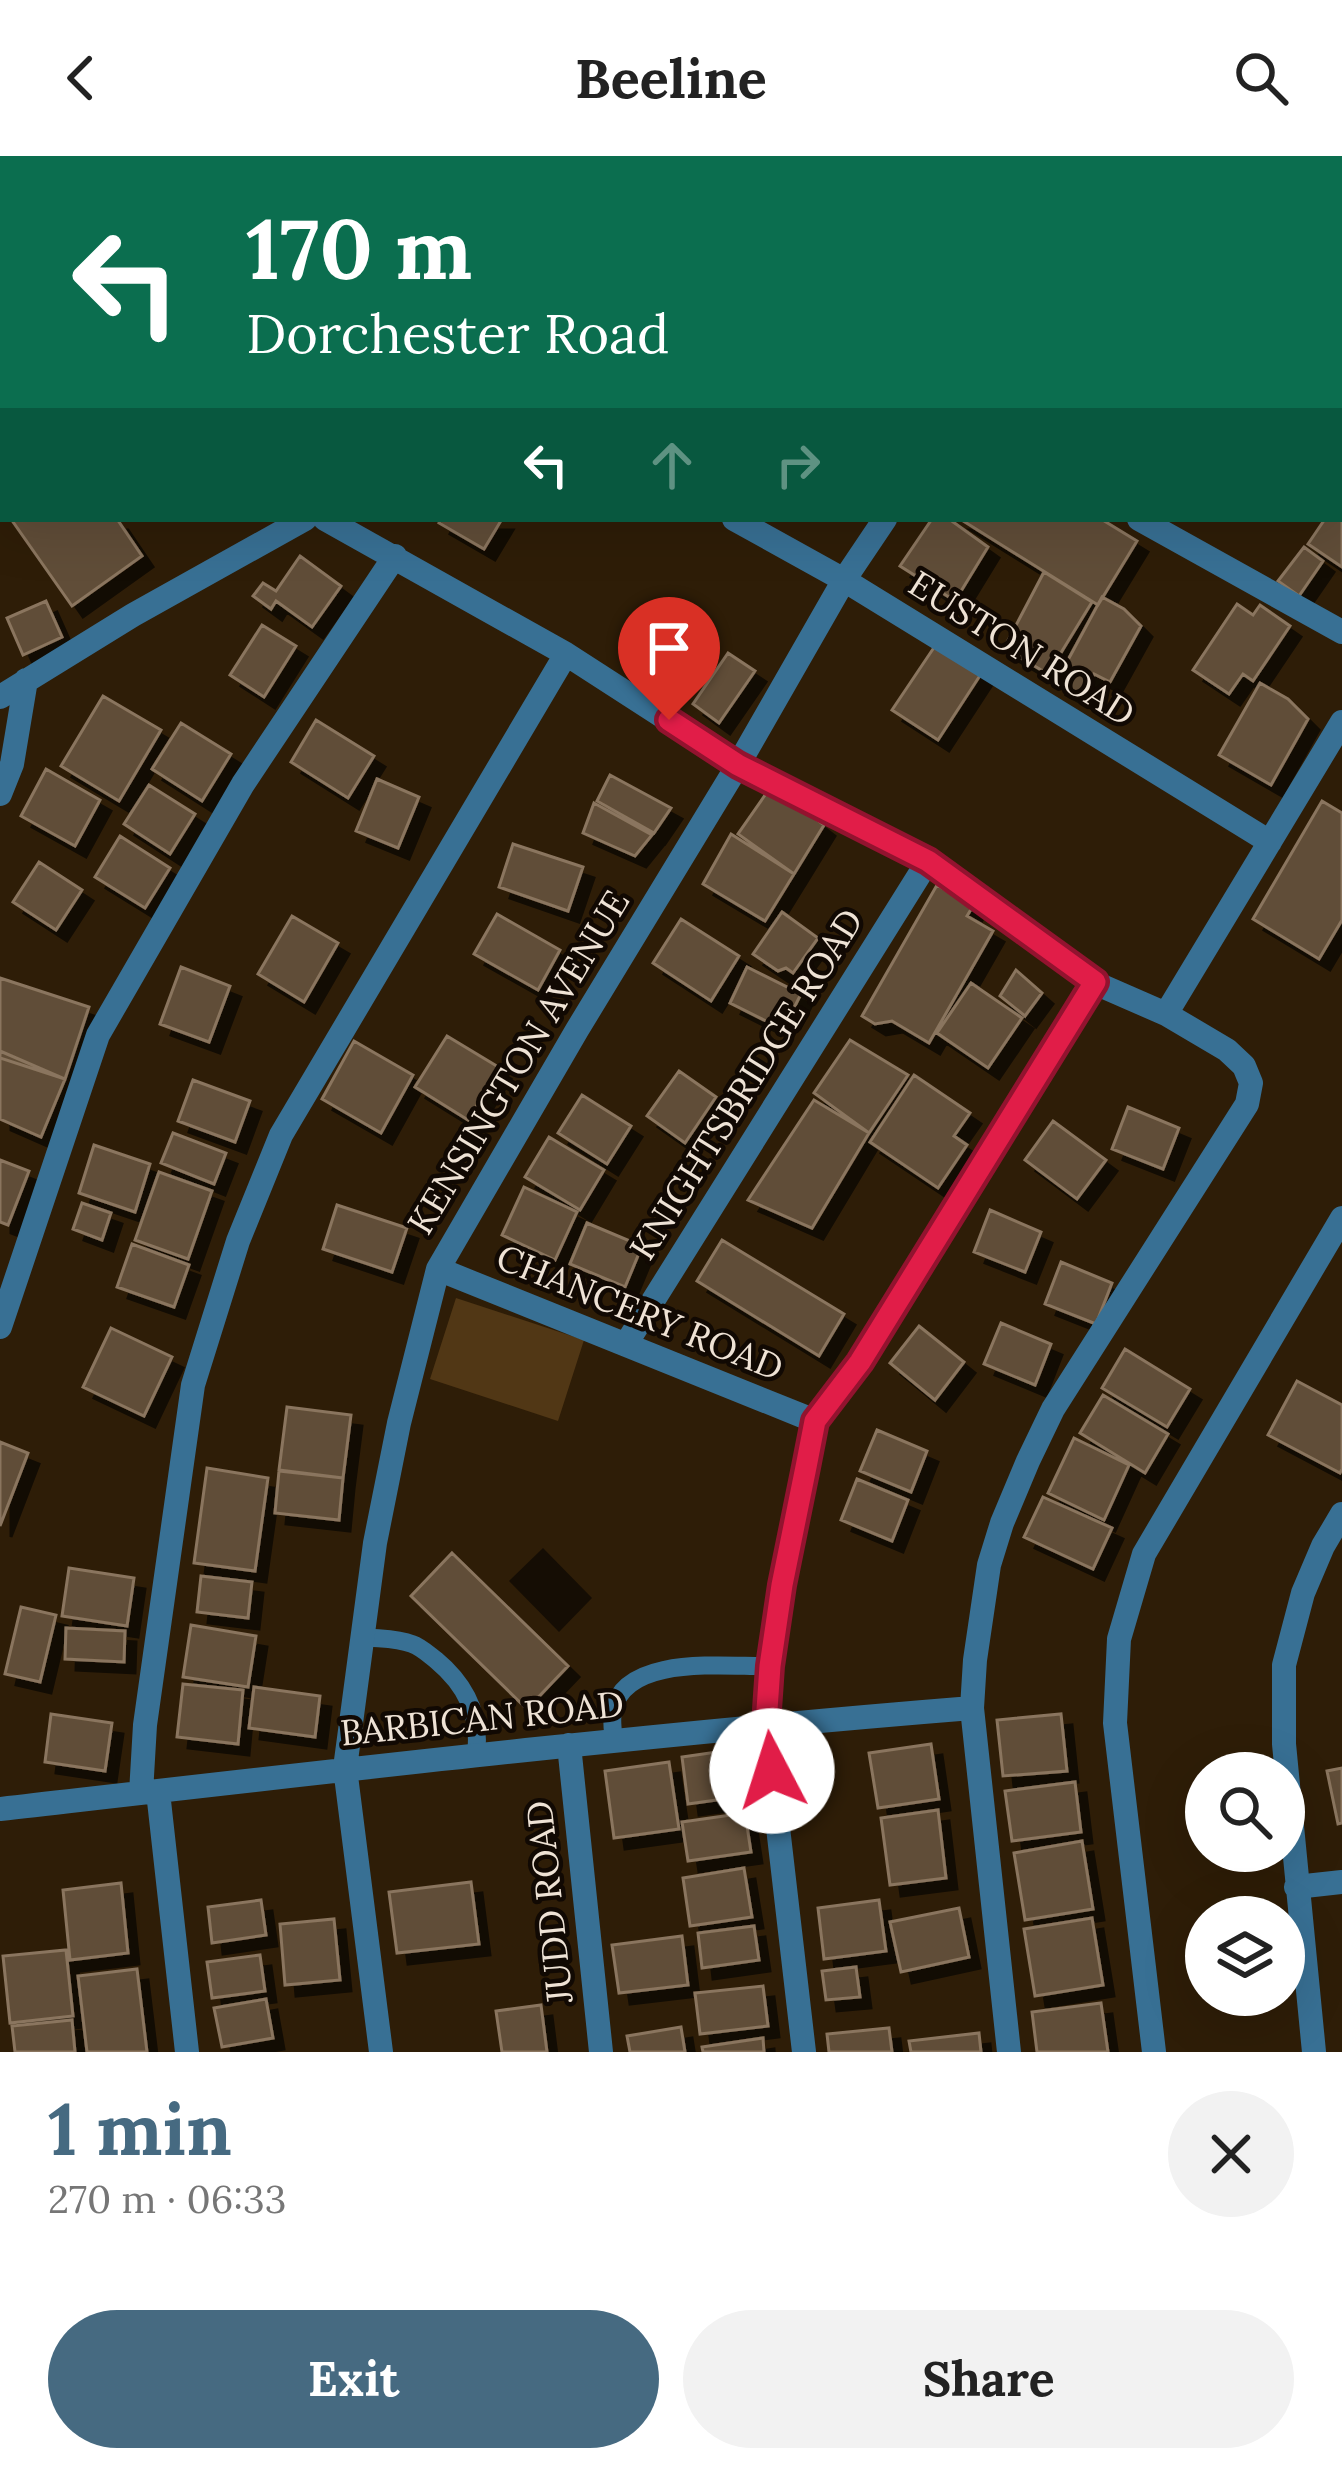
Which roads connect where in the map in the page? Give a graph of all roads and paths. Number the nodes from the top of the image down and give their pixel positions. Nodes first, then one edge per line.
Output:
1 (300, 522) edge
2 (332, 522) edge
3 (739, 522) edge
4 (883, 522) edge
5 (1144, 522) edge
6 (395, 556) junction
7 (844, 580) junction
8 (1342, 632) edge
9 (566, 654) junction
10 (26, 680) junction
11 (0, 697) edge
12 (1342, 722) edge
13 (738, 765) junction
14 (0, 794) edge
15 (1270, 842) junction
16 (928, 861) junction
17 (1095, 982) junction
18 (1166, 1014) junction
19 (1342, 1218) edge
20 (438, 1268) junction
21 (0, 1327) edge
22 (626, 1345) junction
23 (815, 1421) junction
24 (1342, 1514) edge
25 (364, 1637) junction
26 (770, 1666) junction
27 (972, 1708) junction
28 (766, 1724) junction
29 (614, 1741) junction
30 (569, 1745) junction
31 (476, 1754) junction
32 (346, 1768) junction
33 (150, 1792) junction
34 (0, 1809) edge
35 (1342, 1882) edge
36 (1296, 1888) junction
37 (187, 2052) edge
38 (381, 2052) edge
39 (601, 2052) edge
40 (804, 2052) edge
41 (1009, 2052) edge
42 (1154, 2052) edge
43 (1314, 2052) edge

1 - 10 street
2 - 6 street
3 - 7 street, EUSTON ROAD
4 - 7 street, KENSINGTON AVENUE
5 - 8 street
6 - 9 street
6 - 21 street
7 - 13 street, KENSINGTON AVENUE
7 - 15 street, EUSTON ROAD
9 - 13 street
9 - 33 street
10 - 11 street
10 - 14 street
12 - 15 street
13 - 16 street
13 - 20 street, KENSINGTON AVENUE
15 - 18 street
16 - 17 street
16 - 22 street, KNIGHTSBRIDGE ROAD
17 - 18 street
17 - 23 street
18 - 27 street
19 - 42 street
20 - 22 street, CHANCERY ROAD
20 - 25 street, KENSINGTON AVENUE
22 - 23 street, CHANCERY ROAD
23 - 26 street
24 - 36 street
25 - 31 lane
25 - 32 street, KENSINGTON AVENUE
26 - 28 street
26 - 29 lane
27 - 28 street, BARBICAN ROAD
27 - 41 street
28 - 29 street, BARBICAN ROAD
28 - 40 street
29 - 30 street, BARBICAN ROAD
30 - 31 street, BARBICAN ROAD
30 - 39 street, JUDD ROAD
31 - 32 street, BARBICAN ROAD
32 - 33 street, BARBICAN ROAD
32 - 38 street, KENSINGTON AVENUE
33 - 34 street, BARBICAN ROAD
33 - 37 street
35 - 36 street
36 - 43 street

